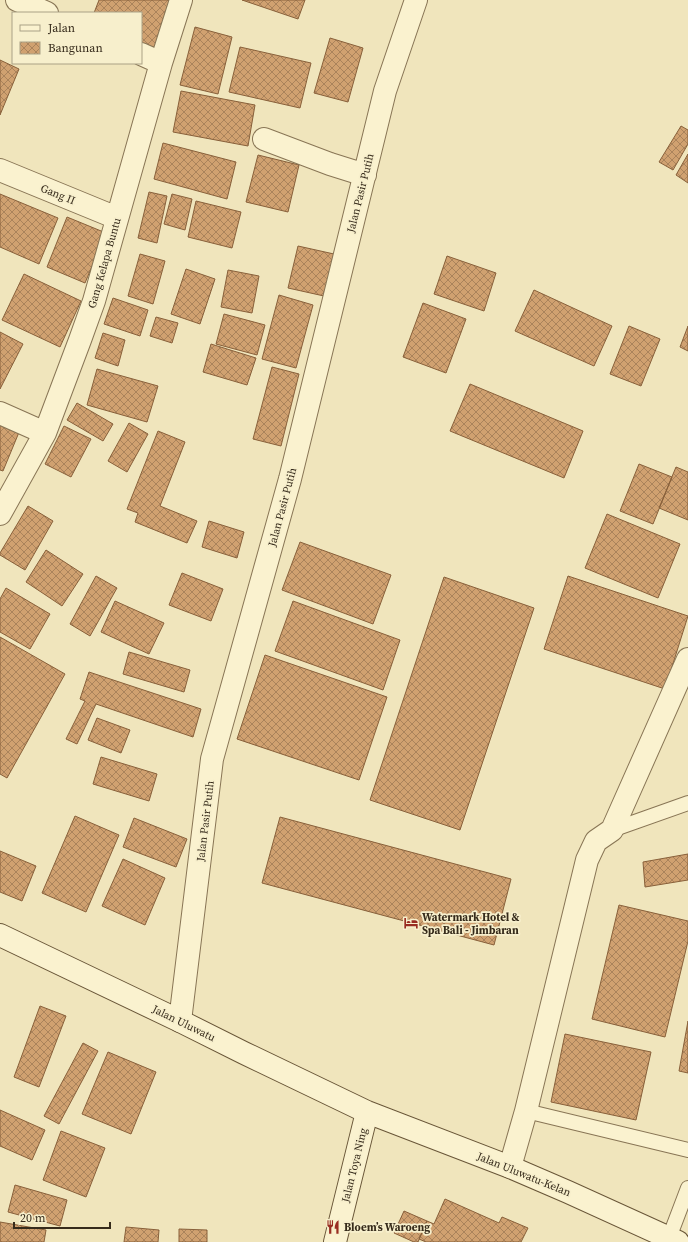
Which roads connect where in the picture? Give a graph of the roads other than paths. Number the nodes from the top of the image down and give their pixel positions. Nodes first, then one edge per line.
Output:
1 (18, 0) edge
2 (181, 0) edge
3 (416, 0) edge
4 (45, 12) edge
5 (142, 54) edge
6 (161, 63) junction
7 (264, 140) dead end
8 (0, 170) edge
9 (365, 175) junction
10 (117, 218) junction
11 (0, 413) edge
12 (45, 433) junction
13 (0, 514) edge
14 (688, 660) edge
15 (687, 801) edge
16 (612, 830) junction
17 (0, 935) edge
18 (180, 1021) junction
19 (526, 1111) junction
20 (367, 1112) junction
21 (688, 1150) edge
22 (510, 1167) junction
23 (688, 1188) edge
24 (674, 1240) edge
25 (335, 1242) edge

1 - 4 street
2 - 6 street, Gang Kelapa Buntu
3 - 9 street, Jalan Pasir Putih
5 - 6 street
6 - 10 street, Gang Kelapa Buntu
7 - 9 street
8 - 10 street, Gang II
9 - 18 street, Jalan Pasir Putih
10 - 12 street, Gang Kelapa Buntu
11 - 12 street
12 - 13 street, Gang Kelapa Buntu
14 - 16 street
15 - 16 lane
16 - 19 street
17 - 18 street, Jalan Uluwatu
18 - 20 street, Jalan Uluwatu
19 - 21 lane
19 - 22 street
20 - 22 street, Jalan Uluwatu-Kelan
20 - 25 street, Jalan Toya Ning
22 - 24 street, Jalan Uluwatu-Kelan
23 - 24 lane

